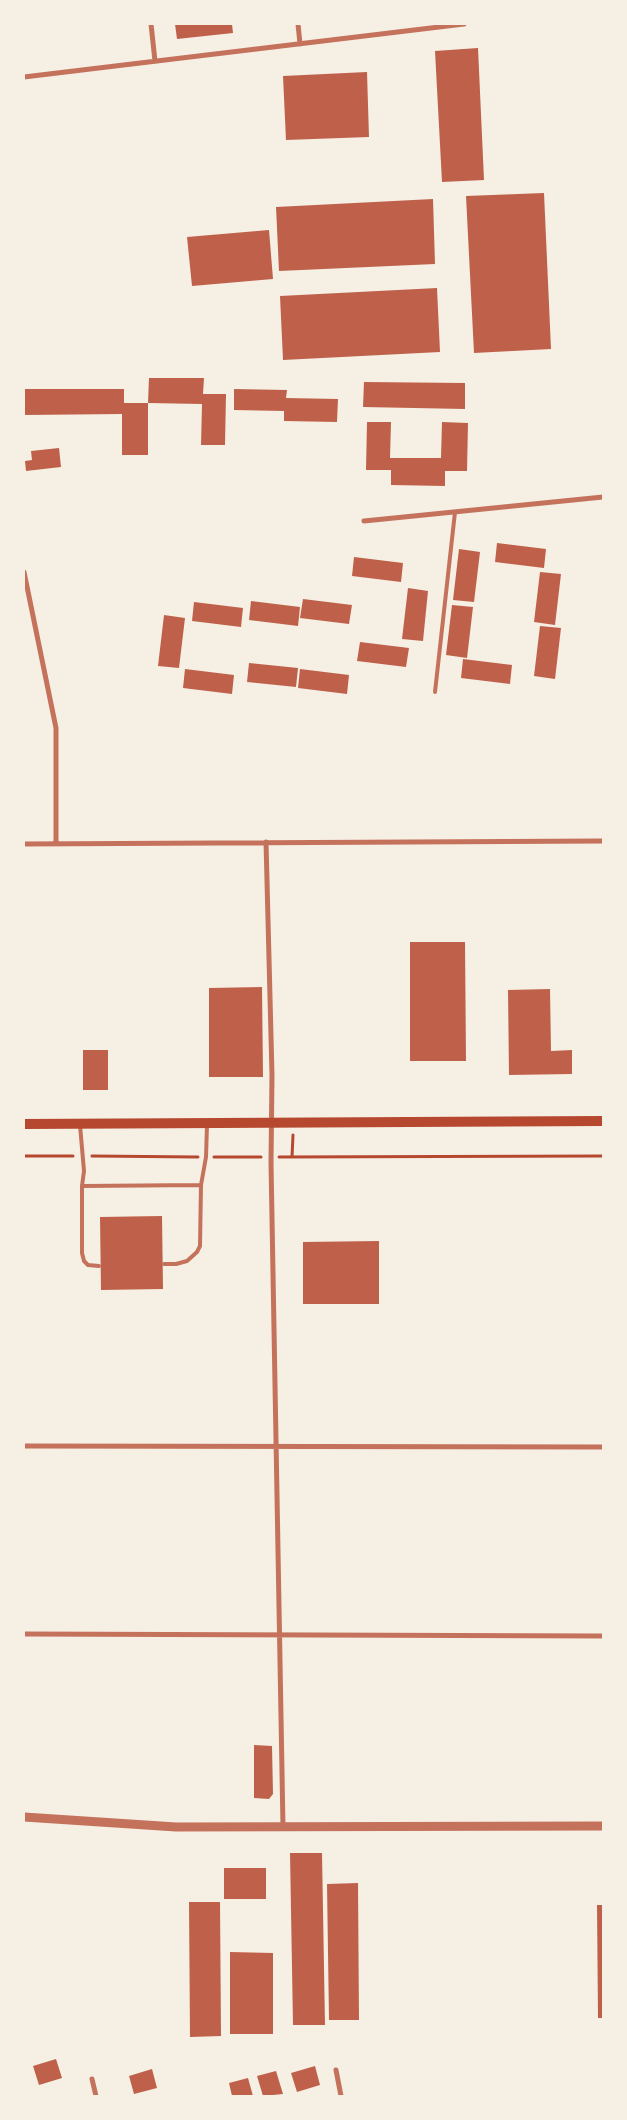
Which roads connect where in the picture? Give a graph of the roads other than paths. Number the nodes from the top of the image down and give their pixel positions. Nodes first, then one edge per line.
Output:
1 (151, 24) edge
2 (298, 24) edge
3 (464, 24) edge
4 (441, 25) edge
5 (300, 44) junction
6 (156, 61) junction
7 (24, 77) edge
8 (603, 497) edge
9 (455, 512) junction
10 (364, 521) dead end
11 (24, 572) edge
12 (435, 692) dead end
13 (603, 841) edge
14 (266, 842) junction
15 (24, 844) edge
16 (56, 844) junction
17 (603, 1121) edge
18 (207, 1123) junction
19 (272, 1123) junction
20 (24, 1124) edge
21 (80, 1124) junction
22 (201, 1185) junction
23 (82, 1186) junction
24 (164, 1264) dead end
25 (99, 1266) dead end
26 (24, 1446) edge
27 (276, 1446) junction
28 (603, 1447) edge
29 (24, 1634) edge
30 (280, 1635) junction
31 (603, 1636) edge
32 (24, 1817) edge
33 (603, 1826) edge
34 (283, 1827) junction
35 (336, 2070) dead end
36 (92, 2080) dead end
37 (96, 2096) edge
38 (342, 2096) edge

1 - 6 street
2 - 5 street
3 - 4 street
4 - 5 street
5 - 6 street
6 - 7 street
8 - 9 street
9 - 10 street
9 - 12 lane
11 - 16 street
13 - 14 street
14 - 16 street
14 - 19 street
15 - 16 street
17 - 19 main road
18 - 19 main road
18 - 21 main road
18 - 22 lane
19 - 27 street
20 - 21 main road
21 - 23 lane
22 - 23 lane
22 - 24 lane
23 - 25 lane
26 - 27 street
27 - 28 street
27 - 30 street
29 - 30 street
30 - 31 street
30 - 34 street
32 - 34 street
33 - 34 street
35 - 38 street
36 - 37 street

